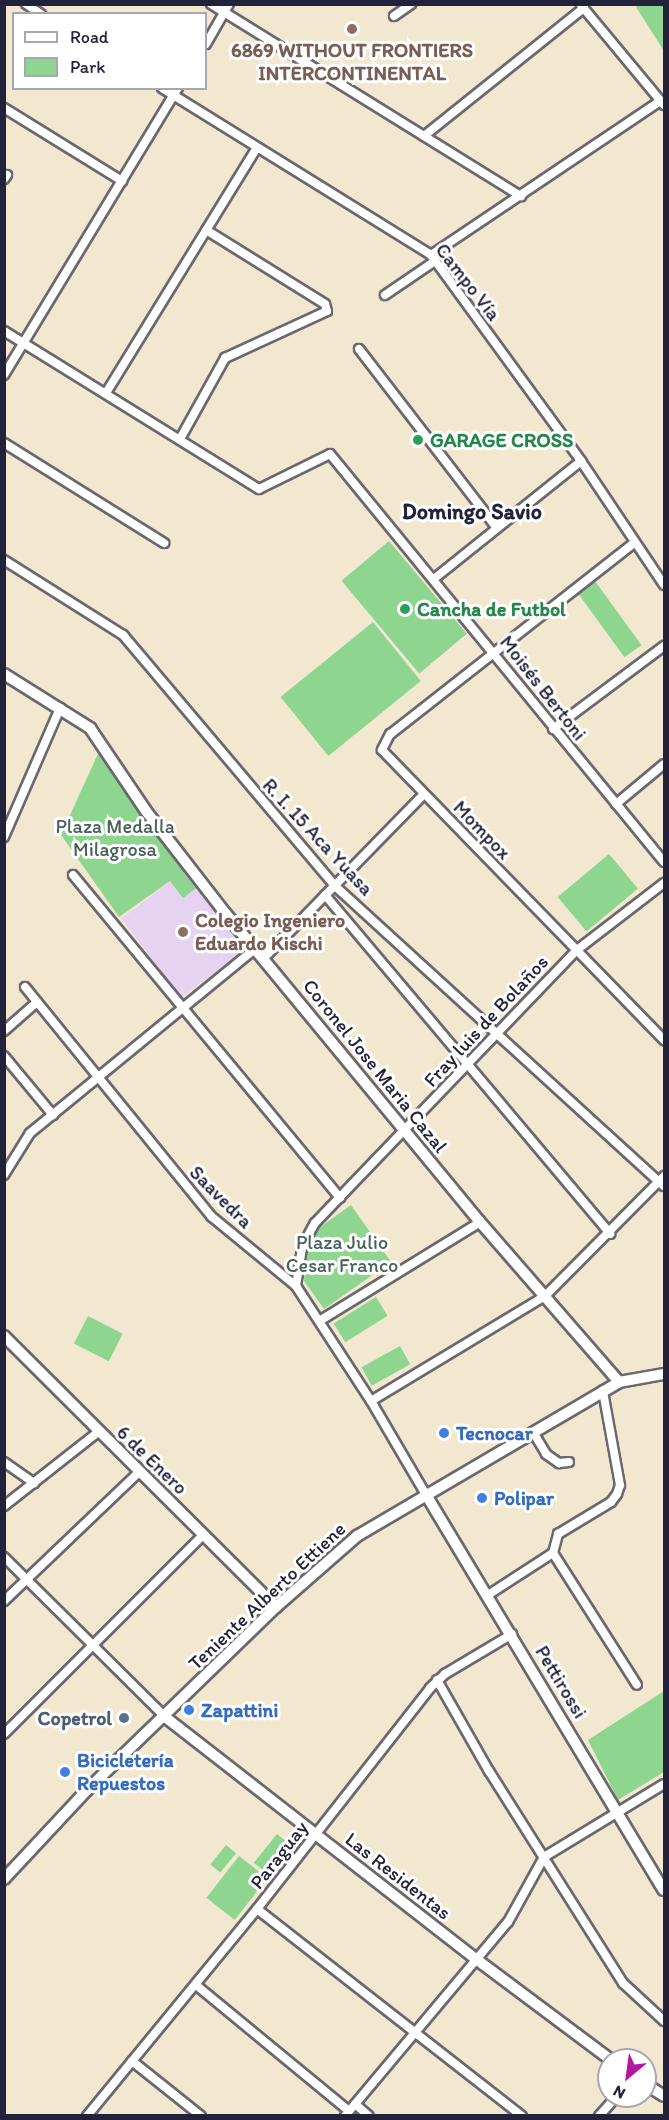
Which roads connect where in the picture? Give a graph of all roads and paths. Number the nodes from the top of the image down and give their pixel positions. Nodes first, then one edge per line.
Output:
1 (211, 4) edge
2 (230, 4) edge
3 (411, 4) edge
4 (582, 6) edge
5 (225, 12) junction
6 (394, 16) dead end
7 (207, 42) edge
8 (176, 92) edge
9 (662, 103) edge
10 (4, 108) edge
11 (424, 136) junction
12 (257, 148) junction
13 (122, 181) junction
14 (521, 196) junction
15 (206, 230) junction
16 (433, 258) junction
17 (385, 295) dead end
18 (4, 331) edge
19 (24, 343) junction
20 (359, 349) dead end
21 (4, 375) edge
22 (106, 393) junction
23 (180, 439) junction
24 (4, 443) edge
25 (581, 461) junction
26 (497, 528) junction
27 (164, 543) dead end
28 (634, 543) junction
29 (4, 560) edge
30 (435, 578) junction
31 (664, 585) edge
32 (664, 646) edge
33 (495, 653) junction
34 (4, 674) edge
35 (60, 708) junction
36 (553, 729) junction
37 (664, 764) edge
38 (424, 794) junction
39 (616, 804) junction
40 (4, 837) edge
41 (664, 862) edge
42 (73, 875) dead end
43 (664, 883) edge
44 (335, 886) junction
45 (325, 895) junction
46 (255, 949) junction
47 (577, 950) junction
48 (264, 958) junction
49 (25, 987) dead end
50 (37, 1002) junction
51 (181, 1009) junction
52 (4, 1030) edge
53 (498, 1030) junction
54 (664, 1040) edge
55 (4, 1056) edge
56 (466, 1066) junction
57 (99, 1080) junction
58 (53, 1115) junction
59 (405, 1131) junction
60 (5, 1172) edge
61 (663, 1181) edge
62 (340, 1198) junction
63 (480, 1222) junction
64 (609, 1234) junction
65 (296, 1287) junction
66 (545, 1296) junction
67 (321, 1320) junction
68 (4, 1336) edge
69 (664, 1374) edge
70 (620, 1382) junction
71 (603, 1391) junction
72 (371, 1401) junction
73 (98, 1432) junction
74 (533, 1432) junction
75 (4, 1462) edge
76 (569, 1462) dead end
77 (139, 1472) junction
78 (34, 1483) junction
79 (425, 1494) junction
80 (4, 1506) edge
81 (203, 1536) junction
82 (553, 1553) junction
83 (4, 1557) edge
84 (27, 1580) junction
85 (488, 1595) junction
86 (4, 1601) edge
87 (276, 1607) junction
88 (512, 1634) junction
89 (92, 1647) junction
90 (437, 1680) junction
91 (636, 1685) dead end
92 (165, 1717) junction
93 (4, 1734) edge
94 (664, 1784) edge
95 (615, 1813) junction
96 (316, 1834) junction
97 (544, 1857) junction
98 (4, 1878) edge
99 (664, 1890) edge
100 (257, 1909) junction
101 (476, 1959) junction
102 (196, 1984) junction
103 (664, 2020) edge
104 (416, 2032) junction
105 (597, 2050) edge
106 (132, 2061) junction
107 (355, 2104) junction
108 (347, 2113) edge
109 (87, 2115) edge
110 (201, 2115) edge
111 (369, 2115) edge
112 (522, 2115) edge

1 - 5 street
2 - 5 street
3 - 6 street
4 - 9 street
4 - 11 street
5 - 7 street
5 - 11 street
8 - 12 street, Campo Vía
8 - 13 street
9 - 14 street
10 - 13 street
11 - 14 street
12 - 15 street
12 - 16 street, Campo Vía
13 - 19 street
14 - 16 street
15 - 22 street
15 - 23 street
16 - 17 street
16 - 25 street, Campo Vía
18 - 19 street
19 - 21 street
19 - 22 street
20 - 26 street
22 - 23 street
23 - 30 street, Moisés Bertoni
24 - 27 street
25 - 26 street
25 - 28 street, Campo Vía
26 - 30 street
28 - 31 street, Campo Vía
28 - 33 street
29 - 44 street, R. I. 15 Aca Yuasa
30 - 33 street, Moisés Bertoni
32 - 36 street
33 - 36 street, Moisés Bertoni
33 - 38 street, Mompox
34 - 35 main road, Coronel Jose Maria Cazal
35 - 40 street
35 - 46 main road, Coronel Jose Maria Cazal
36 - 39 street, Moisés Bertoni
37 - 39 street
38 - 44 street
38 - 47 street, Mompox
39 - 41 street, Moisés Bertoni
42 - 51 street
43 - 47 street, Fray luis de Bolaños
44 - 45 street
44 - 53 street, R. I. 15 Aca Yuasa
45 - 48 street
45 - 56 street
46 - 48 main road, Coronel Jose Maria Cazal
46 - 51 street
47 - 53 street, Fray luis de Bolaños
47 - 54 street, Mompox
48 - 59 main road, Coronel Jose Maria Cazal
49 - 50 street, Saavedra
50 - 52 street
50 - 57 street, Saavedra
51 - 57 street
51 - 62 street
53 - 56 street, Fray luis de Bolaños
53 - 61 street, R. I. 15 Aca Yuasa
55 - 58 street
56 - 59 street, Fray luis de Bolaños
56 - 64 street
57 - 58 street
57 - 65 street, Saavedra
58 - 60 street
59 - 62 street, Fray luis de Bolaños
59 - 63 main road, Coronel Jose Maria Cazal
61 - 64 street
62 - 65 street, Fray luis de Bolaños
63 - 66 main road, Coronel Jose Maria Cazal
63 - 67 street
64 - 66 street
65 - 67 street, Saavedra
66 - 70 main road, Coronel Jose Maria Cazal
66 - 72 street
67 - 72 street, Saavedra
68 - 73 main road, 6 de Enero
69 - 70 main road, Teniente Alberto Ettiene
70 - 71 main road, Teniente Alberto Ettiene
71 - 74 main road, Teniente Alberto Ettiene
71 - 82 street
72 - 79 street, Saavedra
73 - 77 main road, 6 de Enero
73 - 78 street
74 - 76 street
74 - 79 main road, Teniente Alberto Ettiene
75 - 78 street
77 - 81 main road, 6 de Enero
77 - 84 street
78 - 80 street
79 - 85 main road, Pettirossi
79 - 87 main road, Teniente Alberto Ettiene
81 - 87 main road, 6 de Enero
81 - 89 street
82 - 85 street
82 - 91 street
83 - 84 street
84 - 86 street
84 - 89 street
85 - 88 main road, Pettirossi
87 - 92 main road, Teniente Alberto Ettiene
88 - 90 street, Paraguay
88 - 95 main road, Pettirossi
89 - 92 street
89 - 93 street
90 - 96 street, Paraguay
90 - 97 street
92 - 96 main road, Las Residentas
92 - 98 main road, Teniente Alberto Ettiene
94 - 95 street
95 - 97 street
95 - 99 main road, Pettirossi
96 - 100 street, Paraguay
96 - 101 main road, Las Residentas
97 - 101 street
97 - 103 street
100 - 102 street, Paraguay
100 - 104 street
101 - 104 street
101 - 105 main road, Las Residentas
102 - 106 street, Paraguay
102 - 108 street
104 - 107 street
104 - 112 street
106 - 109 street, Paraguay
106 - 110 street
107 - 108 street
107 - 111 street

